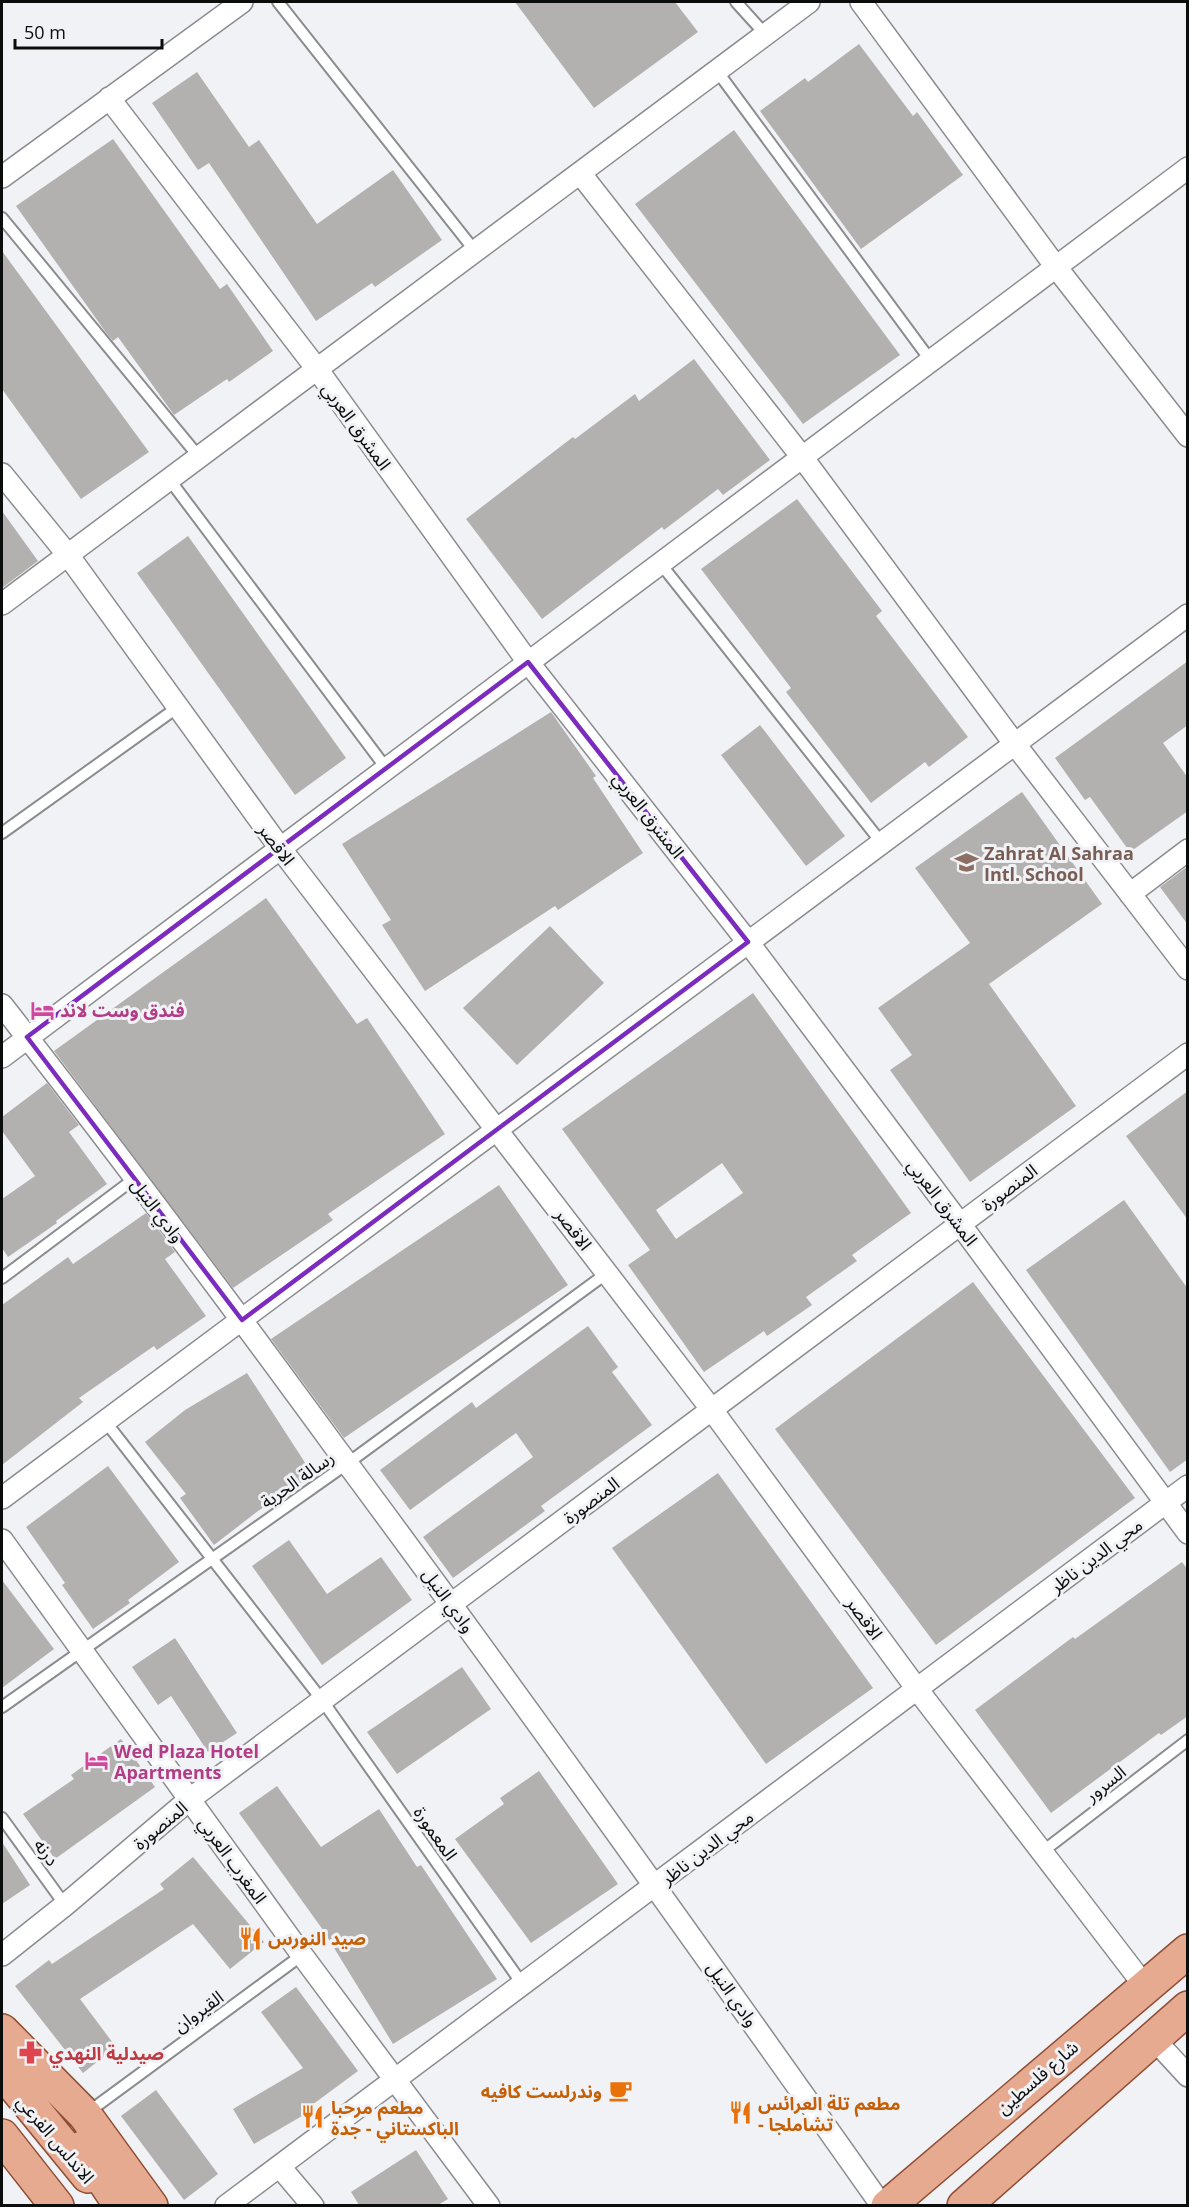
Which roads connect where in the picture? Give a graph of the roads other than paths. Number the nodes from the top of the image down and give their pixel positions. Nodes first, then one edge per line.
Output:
1 (278, 2) edge
2 (736, 2) edge
3 (809, 2) edge
4 (861, 2) edge
5 (234, 4) edge
6 (765, 34) junction
7 (717, 71) junction
8 (109, 98) junction
9 (1187, 169) edge
10 (580, 172) junction
11 (2, 177) edge
12 (2, 218) edge
13 (475, 251) junction
14 (1056, 267) junction
15 (931, 361) junction
16 (316, 369) junction
17 (1188, 436) edge
18 (200, 457) junction
19 (802, 457) junction
20 (2, 474) edge
21 (169, 479) junction
22 (68, 555) junction
23 (660, 563) junction
24 (2, 604) edge
25 (1188, 615) edge
26 (528, 662) junction
27 (178, 707) junction
28 (1014, 743) junction
29 (386, 768) junction
30 (2, 833) edge
31 (881, 842) junction
32 (280, 848) junction
33 (1188, 850) edge
34 (1130, 894) junction
35 (748, 942) junction
36 (1188, 969) edge
37 (2, 1005) edge
38 (27, 1037) junction
39 (1188, 1054) edge
40 (2, 1057) edge
41 (497, 1129) junction
42 (134, 1179) junction
43 (960, 1224) junction
44 (608, 1273) junction
45 (2, 1278) edge
46 (242, 1320) junction
47 (711, 1410) junction
48 (105, 1421) junction
49 (348, 1463) junction
50 (1188, 1486) edge
51 (2, 1498) edge
52 (1166, 1503) junction
53 (1188, 1533) edge
54 (2, 1540) edge
55 (212, 1559) junction
56 (452, 1604) junction
57 (81, 1650) junction
58 (917, 1689) junction
59 (322, 1700) junction
60 (2, 1707) edge
61 (1188, 1740) edge
62 (190, 1799) junction
63 (2, 1818) edge
64 (1042, 1852) junction
65 (656, 1885) junction
66 (65, 1905) junction
67 (1188, 1951) edge
68 (2, 1955) edge
69 (302, 1955) junction
70 (523, 1985) junction
71 (1144, 1985) junction
72 (1188, 2008) edge
73 (2, 2031) edge
74 (1152, 2037) junction
75 (2, 2071) edge
76 (1188, 2076) edge
77 (396, 2079) junction
78 (85, 2115) junction
79 (2, 2136) edge
80 (280, 2167) junction
81 (57, 2205) edge
82 (112, 2205) edge
83 (121, 2205) edge
84 (151, 2205) edge
85 (226, 2205) edge
86 (313, 2205) edge
87 (489, 2205) edge
88 (882, 2205) edge
89 (888, 2205) edge
90 (964, 2205) edge

1 - 13 lane
2 - 6 lane
3 - 6 street
4 - 14 street
5 - 8 street
6 - 7 street
7 - 10 street
7 - 15 lane
8 - 11 street
8 - 16 street, المشرق العربي
9 - 14 street
10 - 13 street
10 - 19 street
12 - 18 lane
13 - 16 street
14 - 15 street
14 - 17 street
15 - 19 street
16 - 18 street
16 - 26 street, المشرق العربي
18 - 21 street
19 - 23 street
19 - 28 street
20 - 22 street, الاقصر
21 - 22 street
21 - 29 lane
22 - 24 street
22 - 27 street, الاقصر
23 - 26 street
23 - 31 lane
25 - 28 street
26 - 29 street
26 - 35 street, المشرق العربي
27 - 30 lane
27 - 32 street, الاقصر
28 - 31 street
28 - 34 street
29 - 32 street
31 - 35 street
32 - 38 street
32 - 41 street, الاقصر
33 - 34 street
34 - 36 street
35 - 41 street
35 - 43 street, المشرق العربي
37 - 38 street, وادي النيل
38 - 40 street
38 - 42 street, وادي النيل
39 - 43 street, المنصورة
41 - 44 street, الاقصر
41 - 46 street
42 - 45 lane
42 - 46 street, وادي النيل
43 - 47 street, المنصورة
43 - 52 street, المشرق العربي
44 - 47 street, الاقصر
44 - 49 lane, رسالة الحرية
46 - 48 street
46 - 49 street, وادي النيل
47 - 56 street, المنصورة
47 - 58 street, الاقصر
48 - 51 street
48 - 55 lane, المعمورة
49 - 55 lane, رسالة الحرية
49 - 56 street, وادي النيل
50 - 52 street, محي الدين ناظر
52 - 53 street, المشرق العربي
52 - 58 street, محي الدين ناظر
54 - 57 street, المغرب العربي
55 - 57 lane, رسالة الحرية
55 - 59 lane, المعمورة
56 - 59 street, المنصورة
56 - 65 street, وادي النيل
57 - 60 lane, رسالة الحرية
57 - 62 street, المغرب العربي
58 - 64 street, الاقصر
58 - 65 street, محي الدين ناظر
59 - 62 street, المنصورة
59 - 70 lane, المعمورة
61 - 64 lane, السرور
62 - 66 street, المنصورة
62 - 69 street, المغرب العربي
63 - 66 lane, درنه
64 - 71 street, الاقصر
65 - 70 street, محي الدين ناظر
65 - 88 street, وادي النيل
66 - 68 street, المنصورة
67 - 71 main road, شارع فلسطين
69 - 77 street, المغرب العربي
69 - 78 lane, القيروان
70 - 77 street, محي الدين ناظر
71 - 89 main road, شارع فلسطين
72 - 74 main road
73 - 78 main road
73 - 83 main road
74 - 76 street
74 - 90 main road
75 - 82 main road, الاندلس الفرعي
77 - 80 street, محي الدين ناظر
77 - 87 street, المغرب العربي
78 - 84 main road
79 - 81 main road
80 - 85 street, محي الدين ناظر
80 - 86 street

